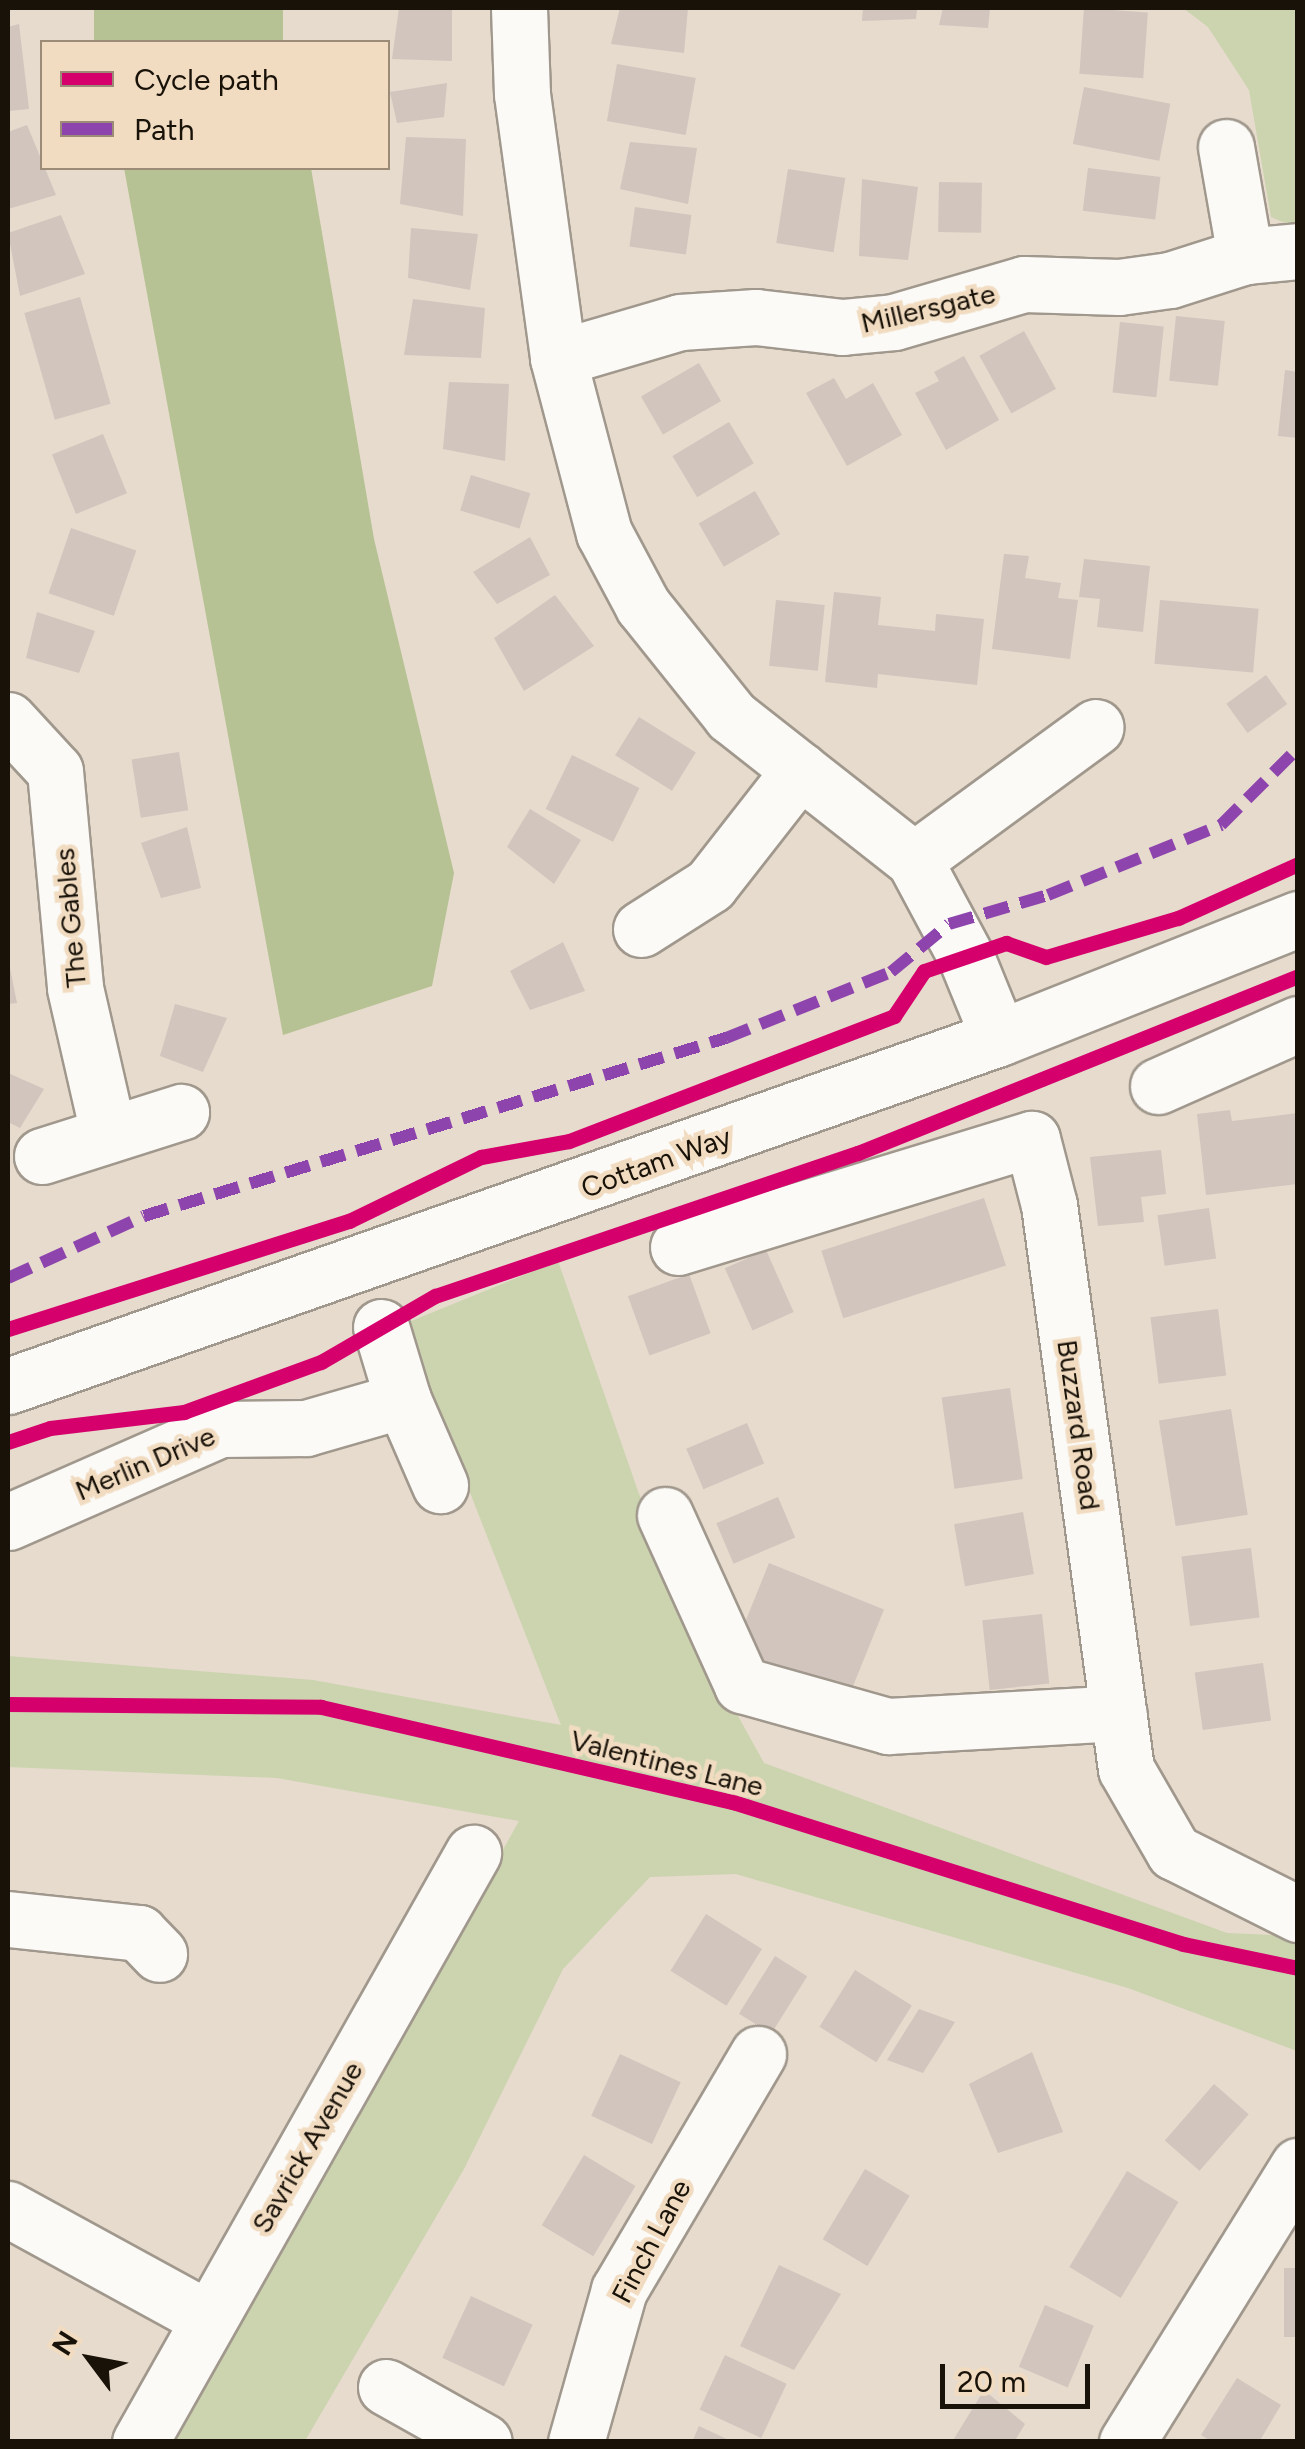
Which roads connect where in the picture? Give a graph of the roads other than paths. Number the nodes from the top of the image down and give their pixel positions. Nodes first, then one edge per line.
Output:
1 (518, 8) edge
2 (1226, 147) dead end
3 (1272, 253) edge
4 (558, 358) junction
5 (8, 720) edge
6 (1096, 726) dead end
7 (800, 770) junction
8 (914, 860) junction
9 (1298, 919) edge
10 (641, 928) dead end
11 (1298, 1024) edge
12 (999, 1038) junction
13 (1158, 1086) dead end
14 (181, 1112) dead end
15 (108, 1132) junction
16 (42, 1156) dead end
17 (678, 1248) dead end
18 (381, 1327) dead end
19 (8, 1386) edge
20 (403, 1400) junction
21 (440, 1485) dead end
22 (665, 1516) dead end
23 (8, 1522) edge
24 (1118, 1713) junction
25 (473, 1852) dead end
26 (1298, 1914) edge
27 (8, 1919) edge
28 (159, 1954) dead end
29 (758, 2054) dead end
30 (1298, 2166) edge
31 (8, 2209) edge
32 (210, 2318) junction
33 (386, 2387) dead end
34 (140, 2442) edge
35 (484, 2442) edge
36 (576, 2442) edge
37 (1127, 2442) edge

1 - 4 street
2 - 3 street
3 - 4 street, Millersgate
4 - 7 street
5 - 15 street, The Gables
6 - 8 street
7 - 8 street
7 - 10 street
8 - 12 street
9 - 12 street, Cottam Way
11 - 13 street
12 - 19 street, Cottam Way
14 - 15 street
15 - 16 street
17 - 24 street, Buzzard Road
18 - 20 street
20 - 21 street
20 - 23 street, Merlin Drive
22 - 24 street
24 - 26 street, Buzzard Road
25 - 32 street, Savrick Avenue
27 - 28 street
29 - 36 street, Finch Lane
30 - 37 street
31 - 32 street
32 - 34 street, Savrick Avenue
33 - 35 street

